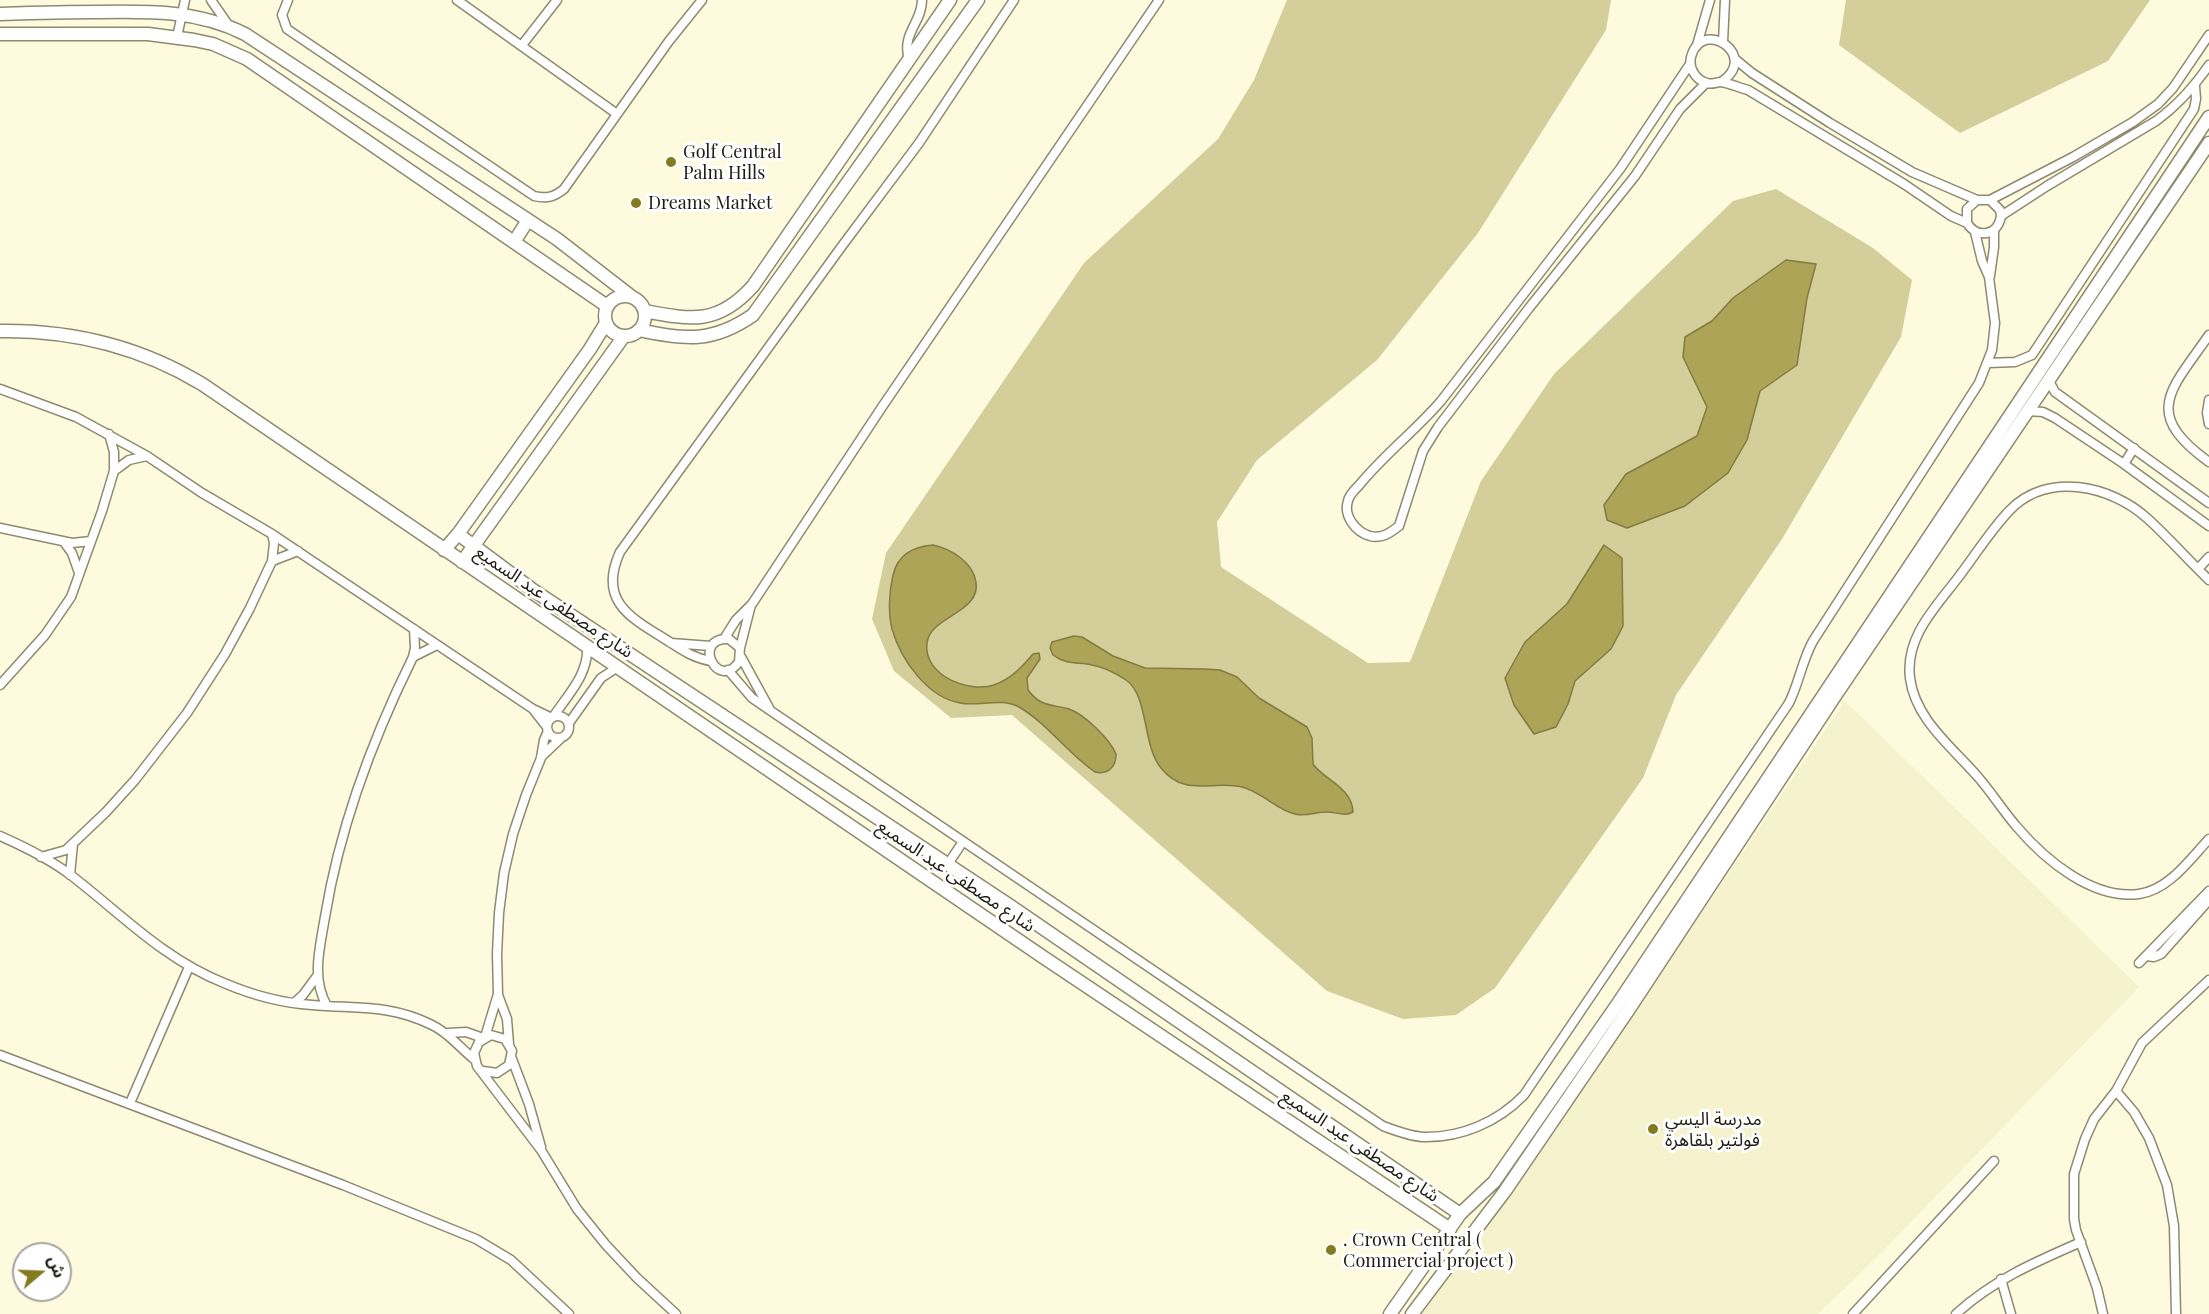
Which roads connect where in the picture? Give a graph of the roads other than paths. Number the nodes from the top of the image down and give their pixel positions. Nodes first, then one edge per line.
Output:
1 (185, 0) edge
2 (211, 0) edge
3 (288, 0) edge
4 (457, 0) edge
5 (557, 0) edge
6 (702, 0) edge
7 (922, 0) edge
8 (950, 0) edge
9 (978, 0) edge
10 (1014, 0) edge
11 (1159, 0) edge
12 (1710, 0) edge
13 (1725, 0) edge
14 (0, 14) edge
15 (182, 14) junction
16 (229, 26) junction
17 (0, 34) edge
18 (2209, 35) edge
19 (177, 37) junction
20 (1723, 42) junction
21 (522, 45) junction
22 (1697, 45) junction
23 (1735, 58) junction
24 (909, 60) junction
25 (1690, 64) junction
26 (2209, 65) edge
27 (1721, 82) junction
28 (1706, 83) junction
29 (2195, 86) junction
30 (617, 114) junction
31 (2209, 117) edge
32 (869, 118) junction
33 (886, 130) junction
34 (2209, 143) edge
35 (1912, 172) junction
36 (1904, 184) junction
37 (1977, 200) junction
38 (1990, 200) junction
39 (2001, 216) junction
40 (528, 220) junction
41 (1967, 223) junction
42 (1994, 231) junction
43 (1975, 232) junction
44 (514, 242) junction
45 (1989, 277) junction
46 (632, 297) junction
47 (1519, 299) junction
48 (607, 306) junction
49 (1529, 308) junction
50 (645, 312) junction
51 (606, 323) junction
52 (639, 330) junction
53 (0, 331) edge
54 (2209, 335) edge
55 (624, 336) junction
56 (1988, 363) junction
57 (2048, 379) junction
58 (0, 389) edge
59 (2209, 400) edge
60 (2027, 411) junction
61 (2209, 424) edge
62 (109, 434) junction
63 (2134, 448) junction
64 (147, 456) junction
65 (2209, 462) edge
66 (2124, 464) junction
67 (114, 471) junction
68 (2209, 503) edge
69 (2209, 526) edge
70 (0, 528) edge
71 (272, 534) junction
72 (458, 534) junction
73 (92, 541) junction
74 (64, 542) junction
75 (475, 546) junction
76 (444, 550) junction
77 (298, 551) junction
78 (2209, 557) edge
79 (272, 561) junction
80 (462, 562) junction
81 (2198, 569) junction
82 (79, 575) junction
83 (2209, 579) edge
84 (752, 604) junction
85 (414, 629) junction
86 (724, 639) junction
87 (671, 643) junction
88 (438, 645) junction
89 (711, 646) junction
90 (587, 647) junction
91 (740, 652) junction
92 (413, 657) junction
93 (711, 662) junction
94 (618, 667) junction
95 (728, 670) junction
96 (1, 682) edge
97 (533, 709) junction
98 (771, 711) junction
99 (553, 717) junction
100 (568, 723) junction
101 (547, 729) junction
102 (560, 739) junction
103 (541, 758) junction
104 (0, 836) edge
105 (2209, 839) edge
106 (962, 843) junction
107 (73, 844) junction
108 (41, 857) junction
109 (948, 864) junction
110 (70, 875) junction
111 (2209, 891) edge
112 (2209, 900) edge
113 (1009, 905) junction
114 (999, 928) junction
115 (1057, 939) junction
116 (1042, 957) junction
117 (189, 967) junction
118 (317, 975) junction
119 (2209, 981) edge
120 (498, 994) junction
121 (294, 1003) junction
122 (327, 1006) junction
123 (448, 1033) junction
124 (484, 1037) junction
125 (509, 1044) junction
126 (0, 1055) edge
127 (474, 1059) junction
128 (512, 1059) junction
129 (483, 1071) junction
130 (2116, 1091) junction
131 (130, 1104) junction
132 (542, 1150) junction
133 (1994, 1161) dead end
134 (1460, 1214) junction
135 (1450, 1229) junction
136 (2080, 1242) junction
137 (2001, 1279) junction
138 (569, 1314) edge
139 (676, 1314) edge
140 (1390, 1314) edge
141 (1412, 1314) edge
142 (1853, 1314) edge
143 (1956, 1314) edge
144 (2011, 1314) edge
145 (2103, 1314) edge
146 (2176, 1314) edge

1 - 15 street
2 - 16 street
3 - 30 street
4 - 21 street
5 - 21 street
6 - 30 street
7 - 24 street
8 - 24 street
9 - 33 street
10 - 87 street
11 - 84 street
12 - 22 street
13 - 20 street
14 - 15 street
15 - 16 street
15 - 19 street
16 - 40 street
17 - 19 street
18 - 38 street
19 - 44 street
20 - 22 street
20 - 23 street
21 - 30 street
22 - 25 street
23 - 27 street
23 - 35 street
24 - 32 street
25 - 28 street
25 - 47 street
26 - 29 street
27 - 28 street
27 - 36 street
28 - 49 street
29 - 39 street
29 - 56 street
31 - 134 street
32 - 33 street
32 - 50 street
33 - 52 street
34 - 57 street
35 - 36 street
35 - 37 street
36 - 41 street
37 - 38 street
37 - 41 street
38 - 39 street
39 - 42 street
40 - 44 street
40 - 46 street
41 - 43 street
42 - 43 street
42 - 45 street
43 - 45 street
44 - 48 street
45 - 56 street
46 - 48 street
46 - 50 street
47 - 49 street
47 - 49 street
48 - 51 street
50 - 52 street
51 - 55 street
51 - 72 street
52 - 55 street
53 - 76 street, شارع مصطفى عبد السميع
54 - 65 street
55 - 75 street
56 - 106 street
57 - 60 street
57 - 63 street
58 - 62 street
59 - 61 street
60 - 66 street
60 - 141 street
62 - 64 street
62 - 67 street
63 - 66 street
63 - 68 street
64 - 67 street
64 - 71 street
66 - 69 street
67 - 73 street
70 - 74 street
71 - 77 street
71 - 79 street
72 - 75 street, شارع مصطفى عبد السميع
72 - 76 street
73 - 74 street
73 - 82 street
74 - 82 street
75 - 80 street
75 - 109 street, شارع مصطفى عبد السميع
76 - 80 street, شارع مصطفى عبد السميع
77 - 79 street
77 - 85 street
78 - 81 street
79 - 107 street
80 - 90 street, شارع مصطفى عبد السميع
81 - 83 street
81 - 105 street
82 - 96 street
84 - 86 street
84 - 91 street
85 - 88 street
85 - 92 street
86 - 89 street
86 - 91 street
87 - 89 street
87 - 93 street
88 - 92 street
88 - 97 street
89 - 93 street
90 - 94 street, شارع مصطفى عبد السميع
90 - 99 street
91 - 95 street
91 - 98 street
92 - 118 street
93 - 95 street
94 - 100 street
94 - 114 street, شارع مصطفى عبد السميع
95 - 98 street
97 - 99 street
97 - 101 street
98 - 106 street
99 - 100 street
99 - 101 street
100 - 102 street
101 - 102 street
101 - 103 street
102 - 103 street
103 - 120 street
104 - 108 street
106 - 109 street
107 - 108 street
107 - 110 street
108 - 110 street
109 - 113 street, شارع مصطفى عبد السميع
110 - 117 street
111 - 112 street
113 - 114 street
113 - 115 street, شارع مصطفى عبد السميع
114 - 116 street, شارع مصطفى عبد السميع
115 - 116 street
115 - 134 street, شارع مصطفى عبد السميع
116 - 135 street, شارع مصطفى عبد السميع
117 - 121 street
117 - 131 street
118 - 121 street
118 - 122 street
119 - 130 street
120 - 124 street
120 - 125 street
121 - 122 street
122 - 123 street
123 - 124 street
123 - 127 street
124 - 125 street
124 - 127 street
125 - 128 street
126 - 131 street
127 - 129 street
128 - 129 street
128 - 132 street
129 - 132 street
130 - 136 street
130 - 146 street
131 - 138 street
132 - 139 street
133 - 142 street
134 - 135 street
135 - 140 street
136 - 137 street
136 - 145 street
137 - 143 street
137 - 144 street

